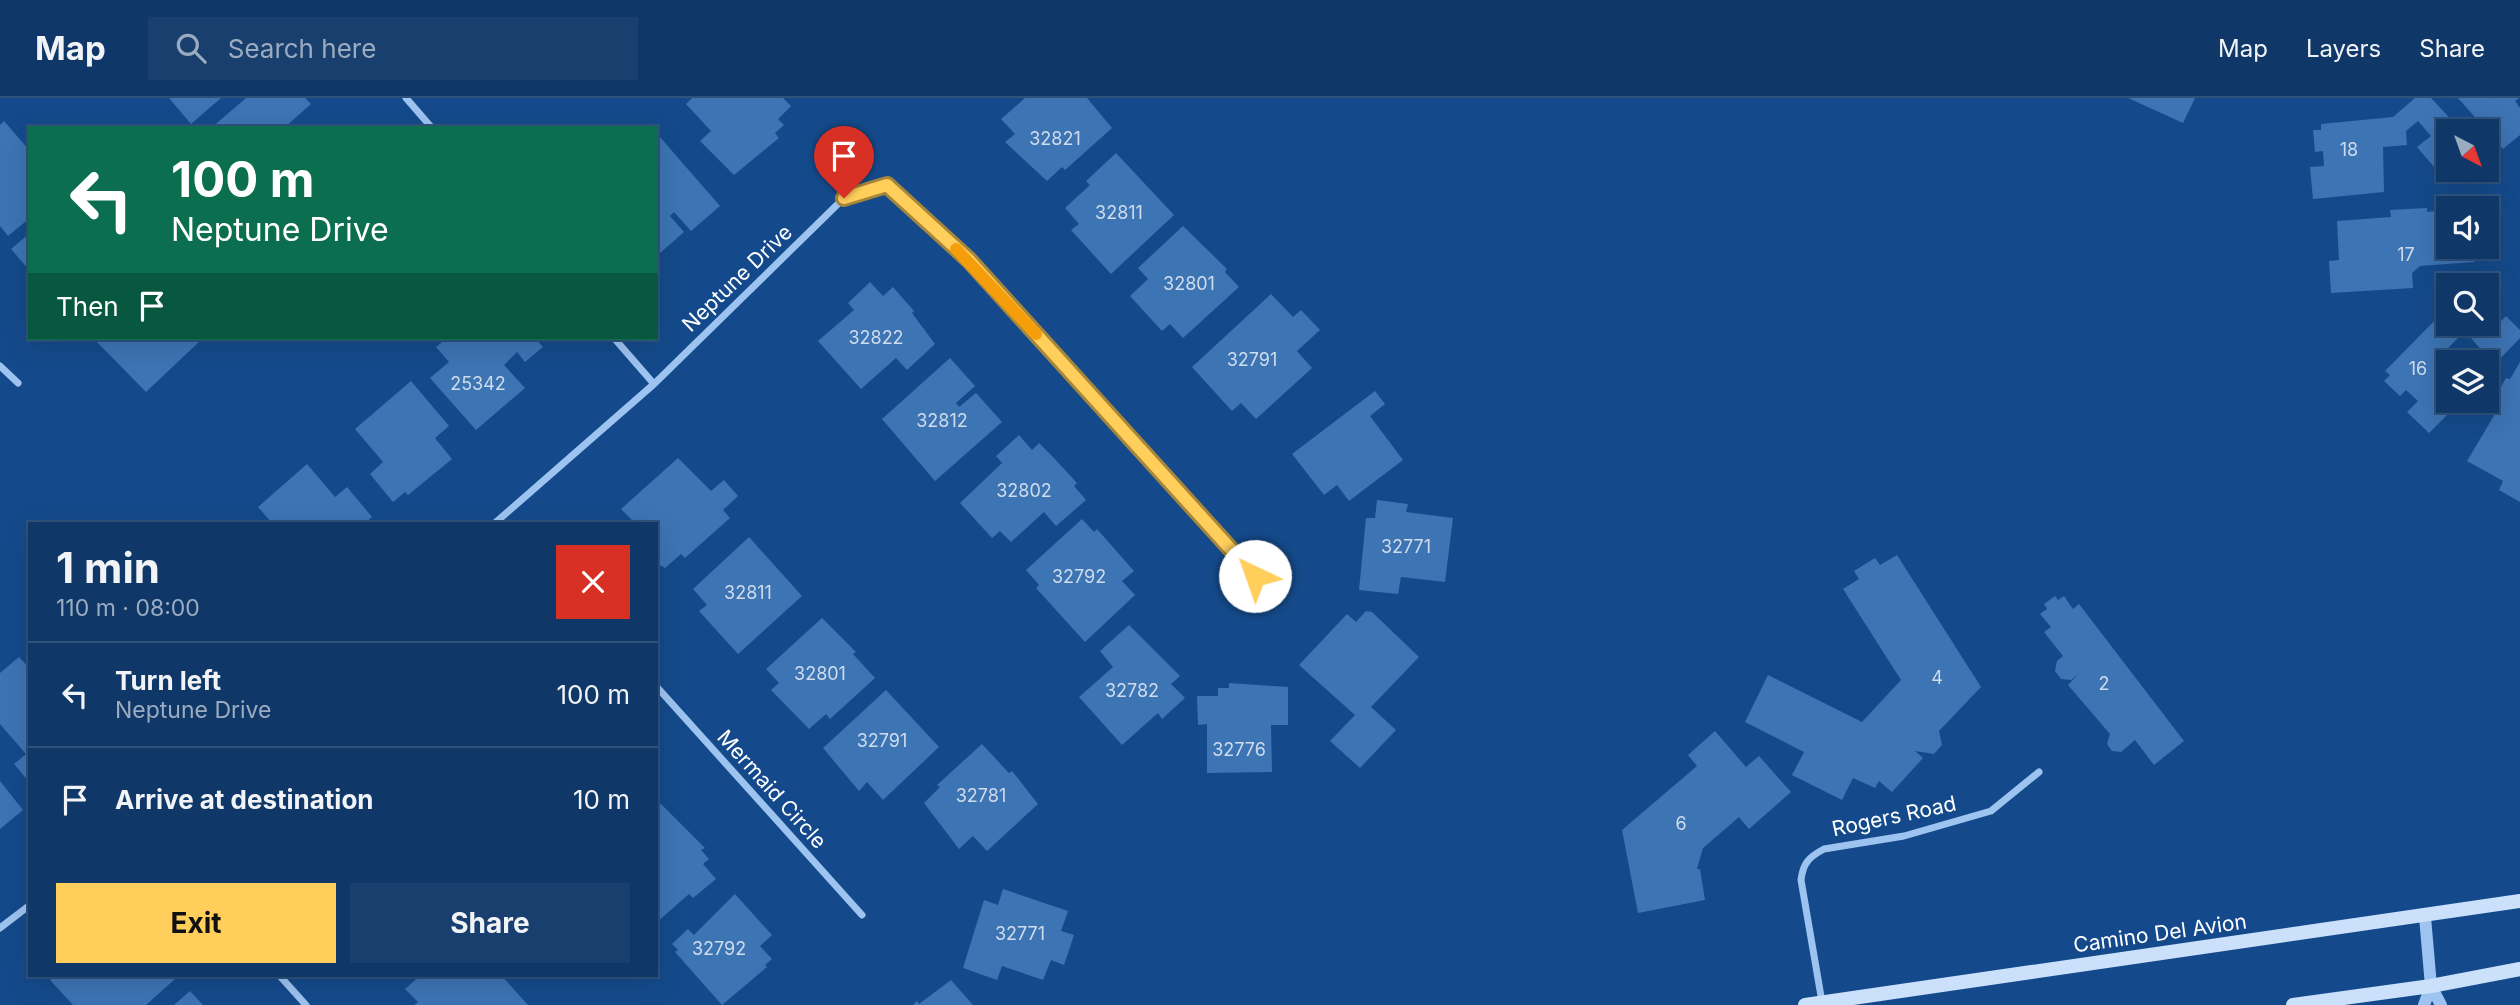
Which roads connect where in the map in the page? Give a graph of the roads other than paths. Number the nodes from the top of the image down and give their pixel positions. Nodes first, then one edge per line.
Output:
1 (406, 98) edge
2 (430, 126) edge
3 (616, 340) edge
4 (0, 366) edge
5 (19, 383) dead end
6 (654, 384) junction
7 (504, 516) junction
8 (496, 522) edge
9 (509, 522) edge
10 (1255, 576) dead end
11 (658, 688) edge
12 (2039, 772) dead end
13 (2520, 901) edge
14 (28, 907) edge
15 (862, 915) dead end
16 (2425, 917) junction
17 (0, 928) edge
18 (2520, 969) edge
19 (281, 977) edge
20 (2431, 986) junction
21 (1822, 1003) junction
22 (306, 1005) edge
23 (1805, 1005) edge
24 (2293, 1005) edge
25 (2424, 1005) edge
26 (2441, 1005) edge

1 - 2 street
3 - 6 street
4 - 5 street
6 - 7 street, Neptune Drive
6 - 10 street, Neptune Drive
7 - 8 street, Neptune Drive
7 - 9 street
11 - 15 street, Mermaid Circle
12 - 21 street, Rogers Road
13 - 16 main road, Camino Del Avion
14 - 17 street
16 - 20 street
16 - 21 main road, Camino Del Avion
18 - 20 main road
19 - 22 street
20 - 24 main road
20 - 25 street
20 - 26 street
21 - 23 main road, Camino Del Avion

